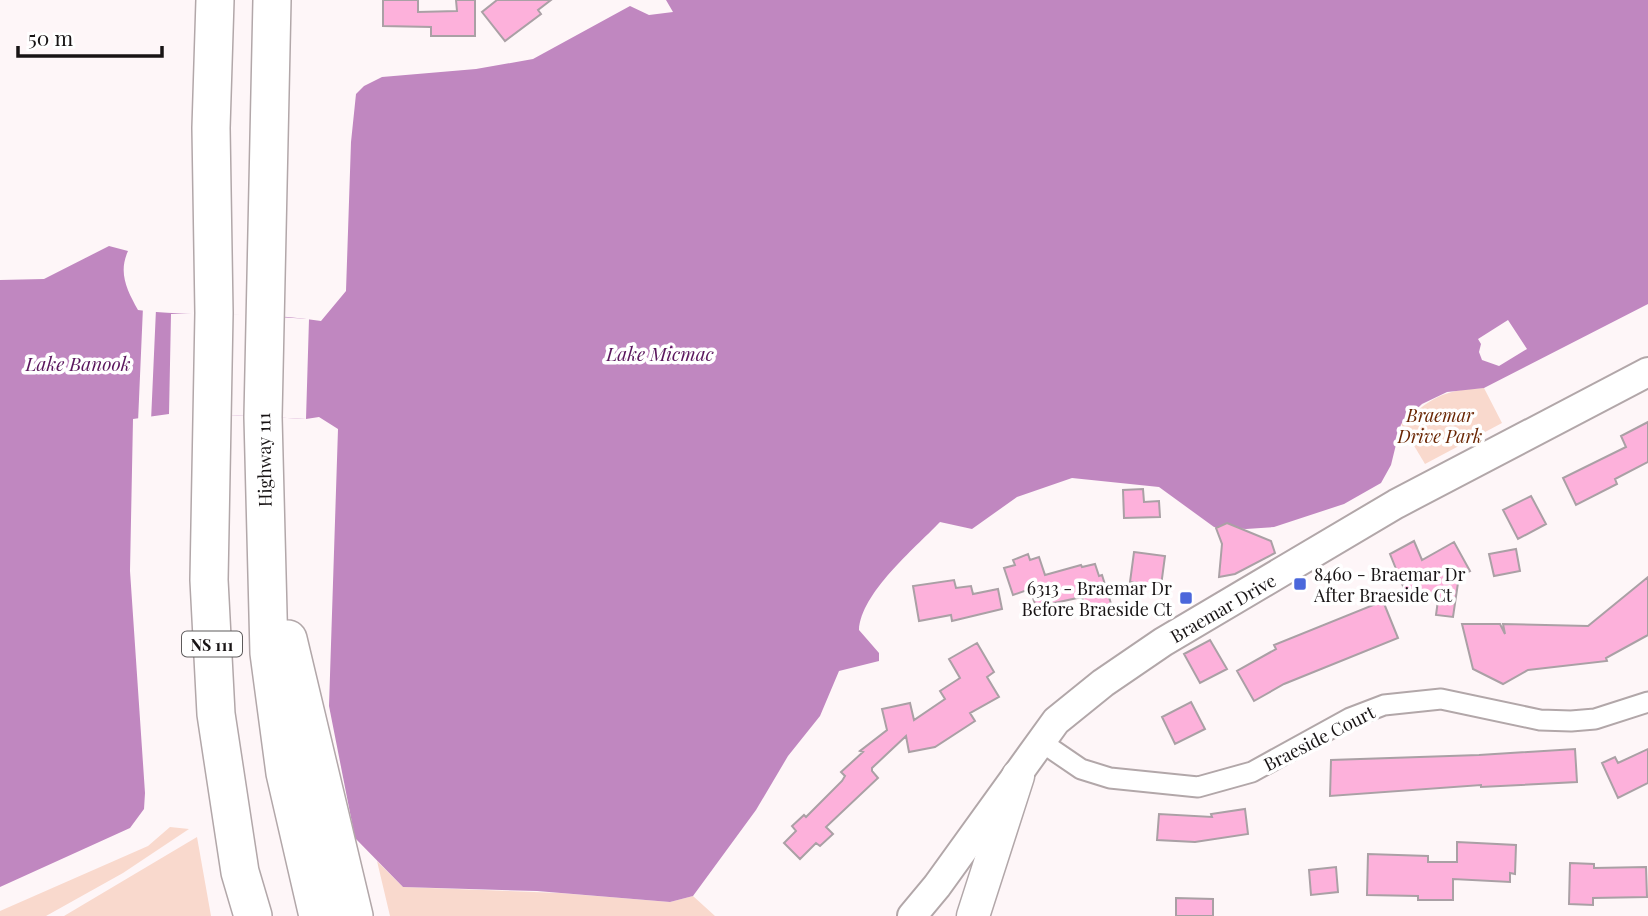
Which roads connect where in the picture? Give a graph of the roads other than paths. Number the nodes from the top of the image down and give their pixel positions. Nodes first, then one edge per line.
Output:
1 (202, 0) edge
2 (215, 0) edge
3 (273, 10) edge
4 (211, 128) junction
5 (1648, 372) edge
6 (266, 546) junction
7 (1648, 702) edge
8 (1040, 741) junction
9 (1018, 776) junction
10 (248, 916) edge
11 (318, 916) edge
12 (355, 916) edge
13 (912, 916) edge
14 (973, 916) edge

1 - 4 highway
2 - 4 highway, NS 111
3 - 6 highway, Highway 111
4 - 10 highway, NS 111
5 - 8 main road, Braemar Drive
6 - 11 highway, Highway 111
6 - 12 highway
7 - 8 street, Braeside Court
8 - 9 main road, Braemar Drive
9 - 13 main road, Braemar Drive
9 - 14 main road

